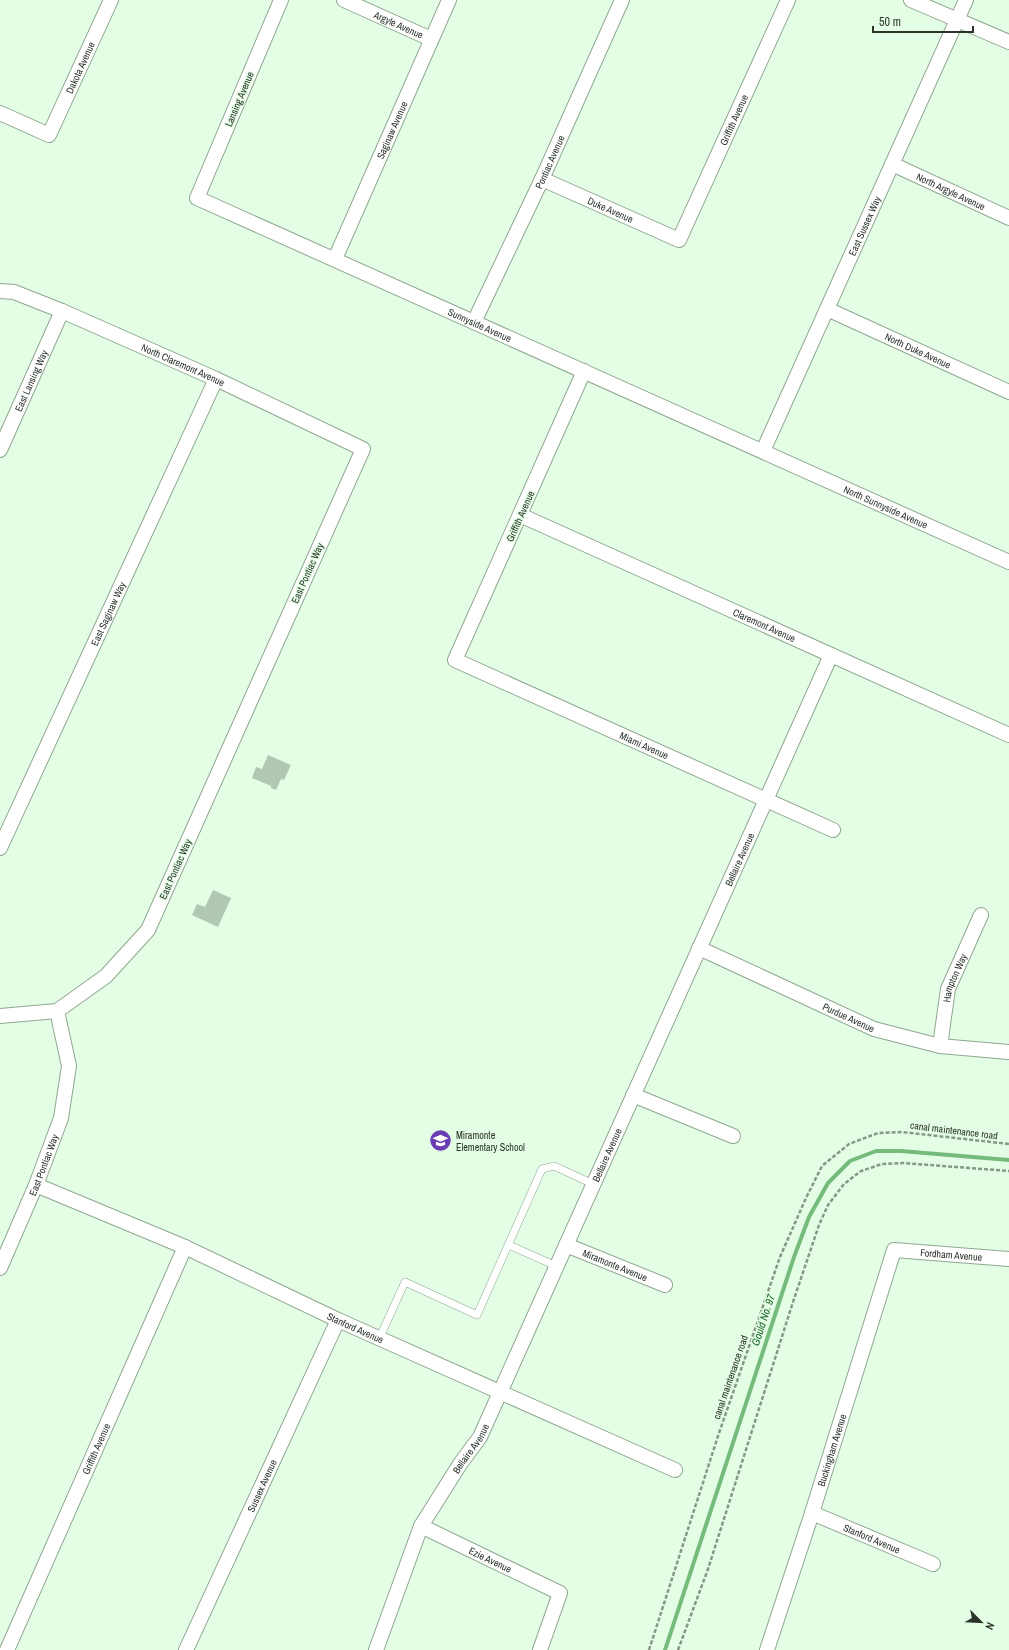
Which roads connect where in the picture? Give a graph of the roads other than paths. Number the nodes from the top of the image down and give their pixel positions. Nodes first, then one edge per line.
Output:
1 (111, 0) edge
2 (281, 0) edge
3 (344, 0) edge
4 (449, 0) edge
5 (622, 0) edge
6 (788, 0) edge
7 (911, 0) edge
8 (966, 0) edge
9 (957, 20) junction
10 (431, 39) junction
11 (1009, 42) edge
12 (0, 113) edge
13 (892, 164) junction
14 (542, 179) junction
15 (197, 198) joint
16 (1009, 218) edge
17 (679, 240) joint
18 (335, 259) junction
19 (0, 292) edge
20 (827, 309) junction
21 (62, 311) junction
22 (474, 322) junction
23 (584, 371) junction
24 (216, 379) junction
25 (1009, 392) edge
26 (362, 448) joint
27 (0, 450) edge
28 (763, 451) junction
29 (520, 515) junction
30 (1009, 562) edge
31 (831, 655) junction
32 (455, 660) joint
33 (1009, 736) edge
34 (766, 800) junction
35 (833, 830) dead end
36 (0, 848) edge
37 (981, 915) dead end
38 (699, 948) junction
39 (57, 1010) junction
40 (0, 1016) edge
41 (940, 1046) junction
42 (1009, 1052) edge
43 (633, 1095) junction
44 (733, 1136) dead end
45 (593, 1184) junction
46 (36, 1185) junction
47 (508, 1245) junction
48 (566, 1245) junction
49 (185, 1248) junction
50 (894, 1250) joint
51 (1009, 1259) edge
52 (556, 1266) junction
53 (0, 1268) edge
54 (665, 1285) dead end
55 (338, 1320) junction
56 (379, 1338) junction
57 (500, 1392) junction
58 (674, 1470) dead end
59 (812, 1513) junction
60 (421, 1526) junction
61 (933, 1564) dead end
62 (7, 1650) edge
63 (186, 1650) edge
64 (376, 1650) edge
65 (540, 1650) edge
66 (767, 1650) edge

1 - 12 street, Dakota Avenue
2 - 15 street, Lansing Avenue
3 - 10 street, Argyle Avenue
4 - 10 street, Saginaw Avenue
5 - 14 street, Pontiac Avenue
6 - 17 street, Griffith Avenue
7 - 9 street
8 - 9 street, East Sussex Way
9 - 11 street
9 - 13 street, East Sussex Way
10 - 18 street, Saginaw Avenue
13 - 16 street, North Argyle Avenue
13 - 20 street, East Sussex Way
14 - 17 street, Duke Avenue
14 - 22 street, Pontiac Avenue
15 - 18 street, Sunnyside Avenue
18 - 22 street, Sunnyside Avenue
19 - 21 street, North Claremont Avenue
20 - 25 street, North Duke Avenue
20 - 28 street, East Sussex Way
21 - 24 street, North Claremont Avenue
21 - 27 street, East Lansing Way
22 - 23 street, Sunnyside Avenue
23 - 28 street, Sunnyside Avenue
23 - 29 street, Griffith Avenue
24 - 26 street, North Claremont Avenue
24 - 36 street, East Saginaw Way
26 - 39 street, East Pontiac Way
28 - 30 street, North Sunnyside Avenue
29 - 31 street, Claremont Avenue
29 - 32 street, Griffith Avenue
31 - 33 street, Claremont Avenue
31 - 34 street, Bellaire Avenue
32 - 34 street, Miami Avenue
34 - 35 street, Miami Avenue
34 - 38 street, Bellaire Avenue
37 - 41 street, Hampton Way
38 - 41 street, Purdue Avenue
38 - 43 street, Bellaire Avenue
39 - 40 street
39 - 46 street, East Pontiac Way
41 - 42 street, Purdue Avenue
43 - 44 street
43 - 45 street, Bellaire Avenue
45 - 47 lane
45 - 48 street, Bellaire Avenue
46 - 49 street, Stanford Avenue
46 - 53 street, East Pontiac Way
47 - 52 lane
47 - 56 lane
48 - 52 street, Bellaire Avenue
48 - 54 street, Miramonte Avenue
49 - 55 street, Stanford Avenue
49 - 62 street, Griffith Avenue
50 - 51 street, Fordham Avenue
50 - 59 street, Buckingham Avenue
52 - 57 street, Bellaire Avenue
55 - 56 street, Stanford Avenue
55 - 63 street, Sussex Avenue
56 - 57 street, Stanford Avenue
57 - 58 street, Stanford Avenue
57 - 60 street, Bellaire Avenue
59 - 61 street, Stanford Avenue
59 - 66 street, Buckingham Avenue
60 - 64 street, Bellaire Avenue
60 - 65 street, Ezie Avenue

